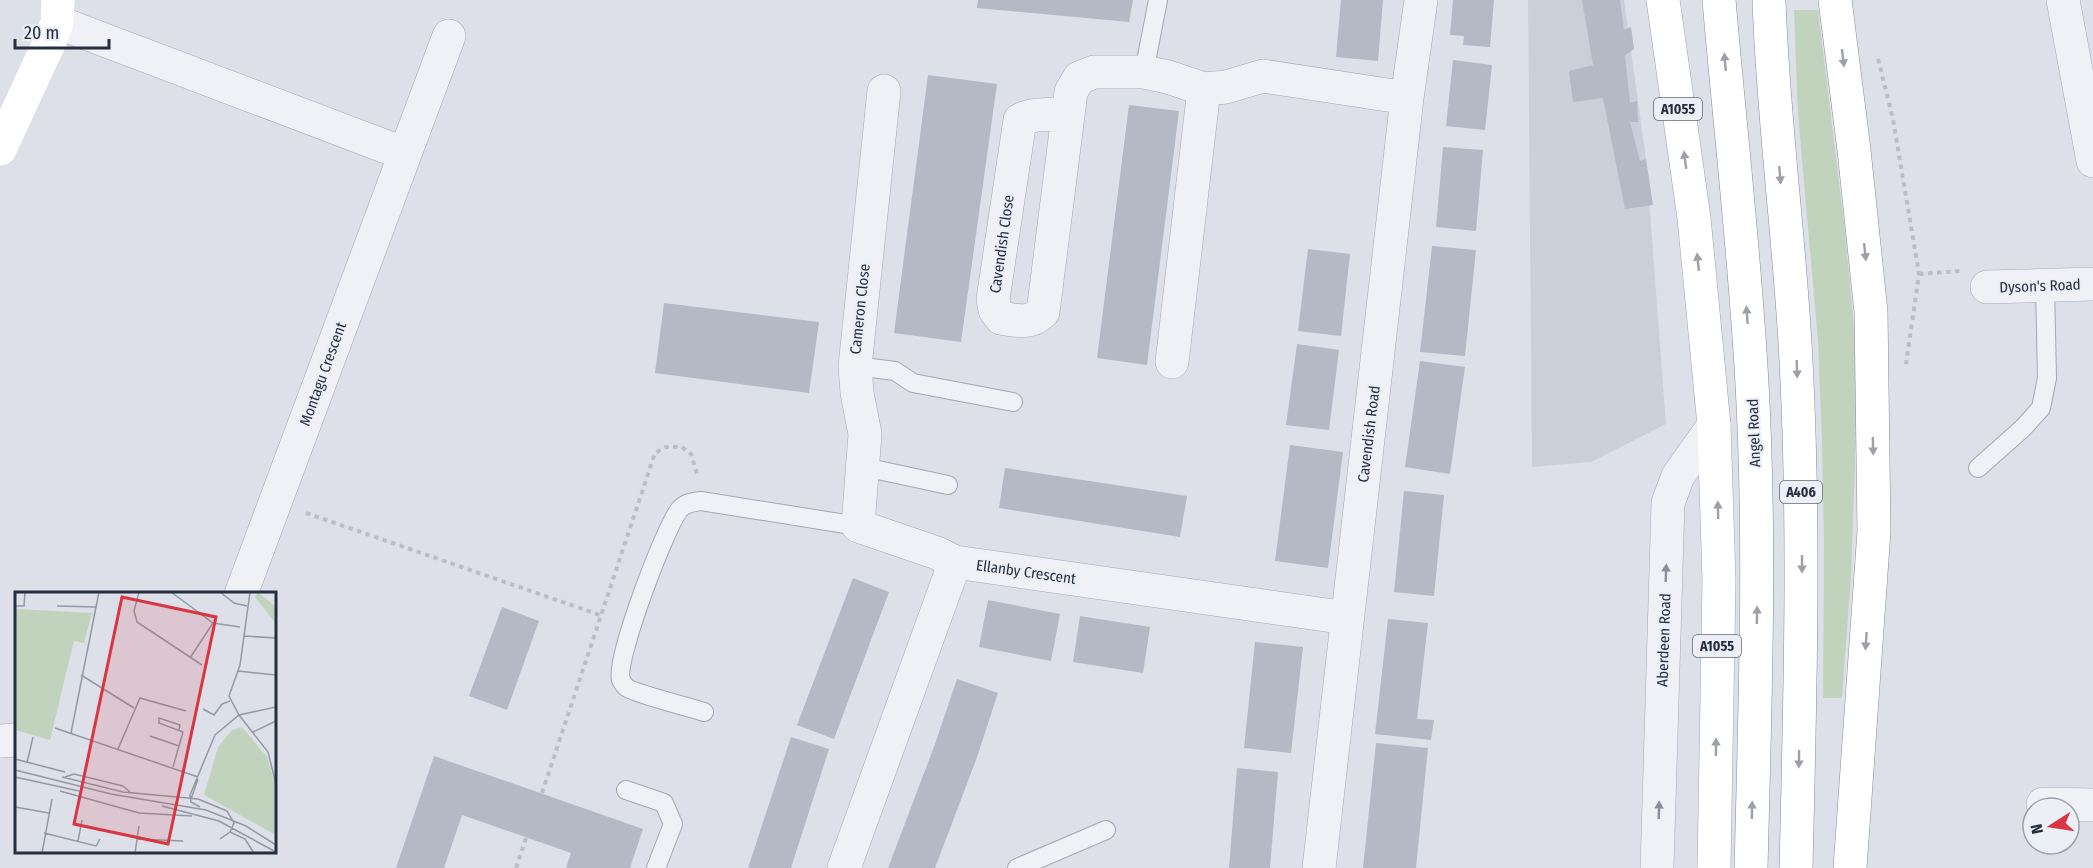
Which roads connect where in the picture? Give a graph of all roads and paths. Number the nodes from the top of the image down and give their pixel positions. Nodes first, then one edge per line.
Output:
1 (1158, 0) edge
2 (1421, 0) edge
3 (1663, 0) edge
4 (1719, 0) edge
5 (1769, 0) edge
6 (1835, 0) edge
7 (2063, 0) edge
8 (58, 11) edge
9 (449, 36) dead end
10 (1144, 72) junction
11 (1204, 88) junction
12 (884, 91) dead end
13 (1407, 98) junction
14 (1068, 116) junction
15 (0, 149) edge
16 (405, 154) junction
17 (2093, 161) edge
18 (1919, 274) dead end
19 (1975, 279) joint
20 (2093, 284) edge
21 (2045, 286) junction
22 (1172, 362) dead end
23 (855, 366) junction
24 (1013, 402) dead end
25 (1714, 424) junction
26 (864, 466) junction
27 (1978, 468) dead end
28 (698, 479) dead end
29 (948, 485) dead end
30 (275, 502) junction
31 (858, 526) junction
32 (955, 561) junction
33 (242, 592) edge
34 (600, 615) junction
35 (1347, 618) junction
36 (704, 712) dead end
37 (15, 740) edge
38 (0, 741) edge
39 (626, 790) dead end
40 (542, 793) dead end
41 (1106, 830) dead end
42 (526, 838) dead end
43 (516, 868) edge
44 (656, 868) edge
45 (844, 868) edge
46 (1017, 868) edge
47 (1319, 868) edge
48 (1657, 868) edge
49 (1714, 868) edge
50 (1751, 868) edge
51 (1796, 868) edge
52 (1850, 868) edge

1 - 10 lane
2 - 13 street, Cavendish Road
25 -> 3 main road, A1055
50 -> 4 main road, Angel Road
5 -> 51 main road, A406
6 -> 52 main road
7 - 17 street
8 - 15 main road
8 - 16 street
9 - 16 street, Montagu Crescent
10 - 11 street, Cavendish Close
10 - 14 street, Cavendish Close
11 - 13 street, Cavendish Close
11 - 22 street
12 - 23 street, Cameron Close
13 - 35 street, Cavendish Road
14 - 14 street, Cavendish Close
16 - 30 street, Montagu Crescent
18 - 19 path
19 - 21 street, Dyson's Road
20 - 21 street, Dyson's Road
21 - 27 lane
23 - 24 lane
23 - 26 street, Cameron Close
48 -> 25 street, Aberdeen Road
49 -> 25 main road, A1055
26 - 29 lane
26 - 31 street, Cameron Close
28 - 34 path
30 - 33 street, Montagu Crescent
30 - 34 path
31 - 32 street
31 - 36 lane
32 - 35 street, Ellanby Crescent
32 - 45 street, Ellanby Crescent
34 - 40 path
35 - 47 street, Cavendish Road
37 - 38 street
39 - 44 lane
41 - 46 lane
42 - 43 path

